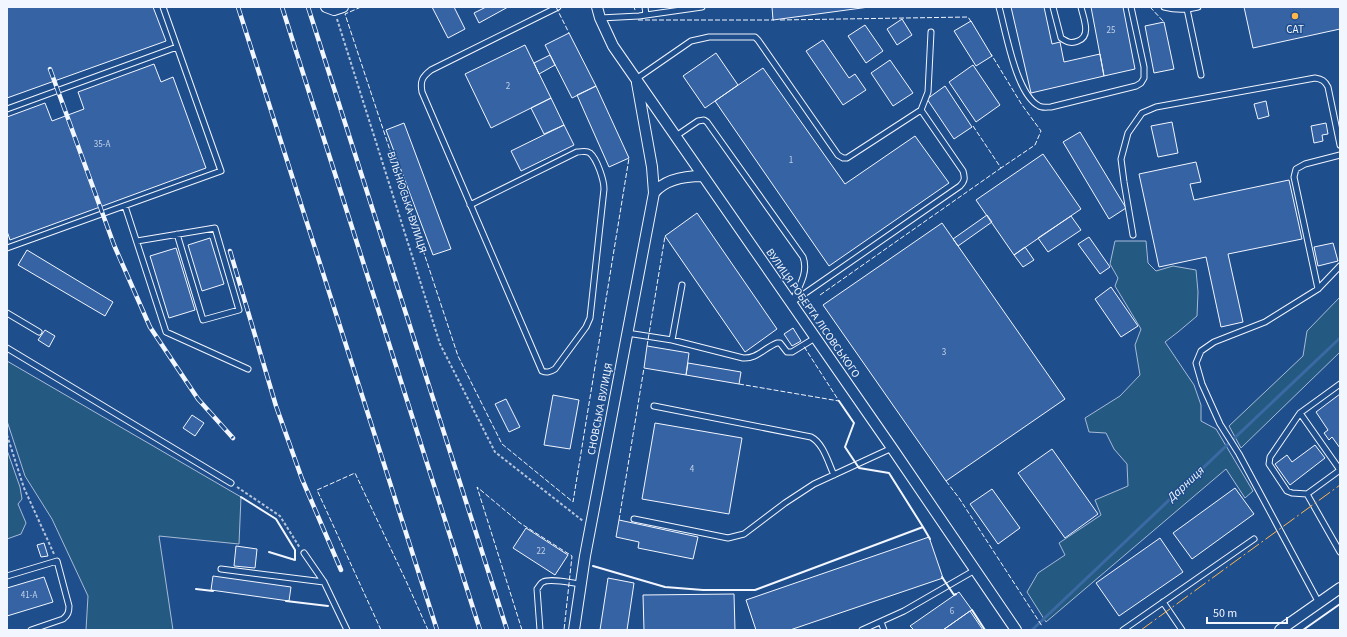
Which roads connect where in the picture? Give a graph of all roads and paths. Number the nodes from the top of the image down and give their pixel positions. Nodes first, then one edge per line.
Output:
1 (163, 7) edge
2 (558, 7) edge
3 (597, 7) edge
4 (645, 7) edge
5 (702, 7) edge
6 (999, 7) edge
7 (1053, 7) edge
8 (1081, 7) edge
9 (1131, 7) edge
10 (1164, 7) edge
11 (1198, 7) edge
12 (335, 8) edge
13 (689, 8) edge
14 (1188, 9) junction
15 (646, 15) junction
16 (600, 18) junction
17 (931, 32) dead end
18 (177, 47) junction
19 (1201, 75) dead end
20 (636, 79) junction
21 (7, 108) edge
22 (920, 110) junction
23 (676, 136) junction
24 (1340, 145) edge
25 (1340, 156) edge
26 (703, 176) junction
27 (654, 193) junction
28 (470, 205) junction
29 (125, 206) junction
30 (177, 234) junction
31 (1133, 235) dead end
32 (137, 241) junction
33 (7, 248) edge
34 (1340, 266) edge
35 (682, 285) dead end
36 (1318, 289) junction
37 (791, 303) junction
38 (7, 313) edge
39 (39, 332) dead end
40 (627, 333) junction
41 (815, 338) junction
42 (672, 340) junction
43 (7, 348) edge
44 (248, 369) dead end
45 (1340, 384) edge
46 (654, 406) dead end
47 (1300, 413) junction
48 (7, 435) edge
49 (892, 448) junction
50 (1340, 470) edge
51 (834, 475) junction
52 (231, 483) joint
53 (1307, 494) junction
54 (634, 519) dead end
55 (590, 527) junction
56 (1254, 539) dead end
57 (1340, 552) edge
58 (304, 553) joint
59 (57, 561) junction
60 (221, 569) dead end
61 (974, 570) junction
62 (7, 576) edge
63 (324, 582) junction
64 (581, 584) junction
65 (1340, 588) edge
66 (1163, 602) junction
67 (1319, 603) junction
68 (880, 622) junction
69 (31, 630) edge
70 (347, 630) edge
71 (540, 630) edge
72 (574, 630) edge
73 (862, 630) edge
74 (884, 630) edge
75 (1016, 630) edge
76 (1123, 630) edge
77 (1182, 630) edge
78 (1280, 630) edge

1 - 18 lane
2 - 28 lane
3 - 16 street, ВУЛИЦЯ РОБЕРТА ЛІСОВСЬКОГО
4 - 15 lane
5 - 13 lane
6 - 9 lane
7 - 8 lane
10 - 14 lane
11 - 14 lane
12 - 55 path, ВІЛЬНЮСЬКА ВУЛИЦЯ
13 - 15 lane
14 - 19 lane
15 - 16 lane
16 - 20 street, ВУЛИЦЯ РОБЕРТА ЛІСОВСЬКОГО
17 - 22 lane
18 - 21 lane
18 - 29 lane
20 - 22 lane
20 - 23 street, ВУЛИЦЯ РОБЕРТА ЛІСОВСЬКОГО
20 - 27 street, СНОВСЬКА ВУЛИЦЯ
22 - 37 lane
23 - 26 street, ВУЛИЦЯ РОБЕРТА ЛІСОВСЬКОГО
23 - 37 lane
24 - 31 lane
25 - 36 lane
26 - 27 street
26 - 37 street, ВУЛИЦЯ РОБЕРТА ЛІСОВСЬКОГО
27 - 40 street, СНОВСЬКА ВУЛИЦЯ
28 - 28 lane
29 - 32 lane
29 - 33 lane
30 - 30 lane
30 - 32 lane
32 - 44 lane
34 - 36 lane
35 - 42 lane
36 - 67 lane
37 - 41 street, ВУЛИЦЯ РОБЕРТА ЛІСОВСЬКОГО
38 - 39 lane
40 - 42 lane
40 - 55 street, СНОВСЬКА ВУЛИЦЯ
41 - 42 lane
41 - 49 street, ВУЛИЦЯ РОБЕРТА ЛІСОВСЬКОГО
43 - 52 lane
45 - 47 lane
46 - 51 lane
47 - 50 lane
47 - 53 lane
48 - 59 path
49 - 51 lane
49 - 61 street, ВУЛИЦЯ РОБЕРТА ЛІСОВСЬКОГО
50 - 53 lane
51 - 54 lane
52 - 58 path
53 - 57 lane
55 - 64 street, СНОВСЬКА ВУЛИЦЯ
56 - 66 lane
58 - 63 lane
59 - 62 lane
59 - 69 lane
60 - 63 lane
61 - 68 lane
61 - 75 street, ВУЛИЦЯ РОБЕРТА ЛІСОВСЬКОГО
63 - 70 lane
64 - 71 lane
64 - 72 street, СНОВСЬКА ВУЛИЦЯ
65 - 67 street
66 - 76 lane
66 - 77 lane
67 - 78 street
68 - 73 lane
68 - 74 lane

